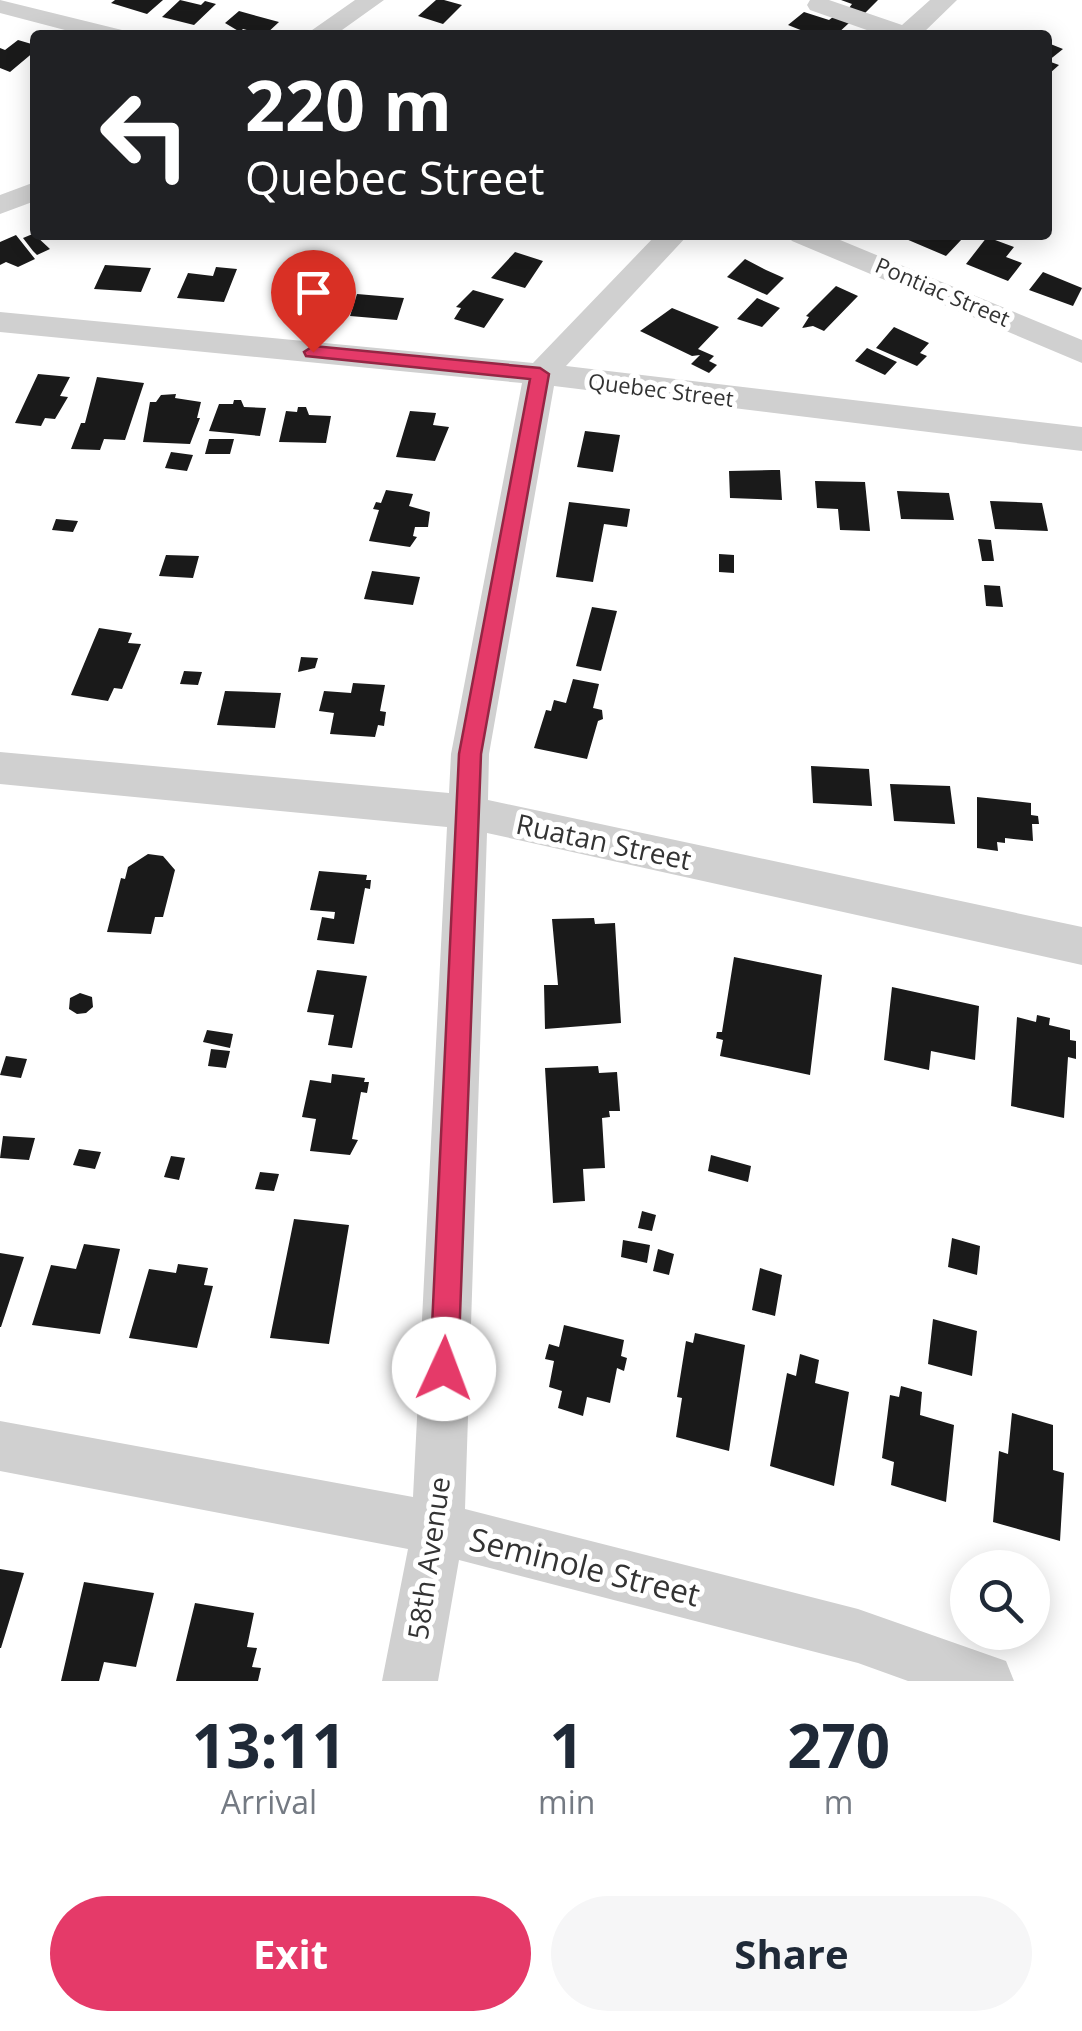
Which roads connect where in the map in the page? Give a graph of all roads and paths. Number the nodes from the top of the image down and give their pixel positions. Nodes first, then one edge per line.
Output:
1 (372, 0) edge
2 (946, 0) edge
3 (0, 5) edge
4 (819, 5) dead end
5 (94, 30) edge
6 (326, 30) edge
7 (892, 30) edge
8 (912, 30) edge
9 (30, 193) edge
10 (0, 206) edge
11 (669, 240) edge
12 (814, 240) edge
13 (0, 322) edge
14 (1082, 352) edge
15 (540, 374) junction
16 (1082, 440) edge
17 (0, 768) edge
18 (467, 812) junction
19 (1082, 946) edge
20 (0, 1446) edge
21 (438, 1528) junction
22 (410, 1681) edge
23 (986, 1681) edge

1 - 6 street
2 - 8 street
3 - 5 street
4 - 7 street
9 - 10 street
11 - 15 street
12 - 14 street, Pontiac Street
13 - 15 street, Quebec Street
15 - 16 street, Quebec Street
15 - 18 street, 58th Avenue
17 - 18 street, Ruatan Street
18 - 19 street, Ruatan Street
18 - 21 street, 58th Avenue
20 - 21 street, Seminole Street
21 - 22 street, 58th Avenue
21 - 23 street, Seminole Street

